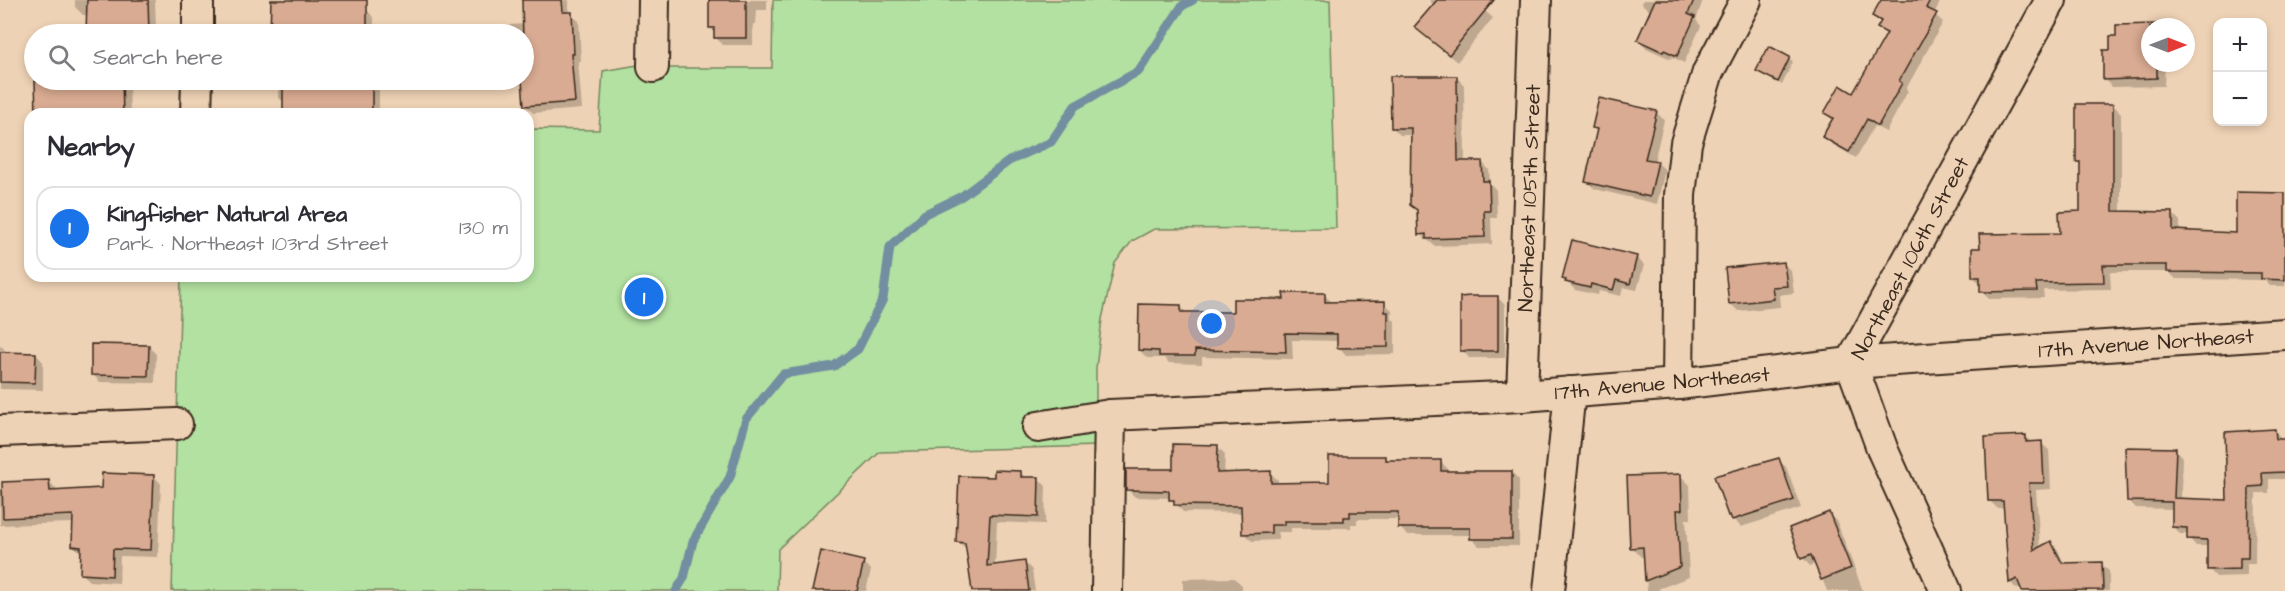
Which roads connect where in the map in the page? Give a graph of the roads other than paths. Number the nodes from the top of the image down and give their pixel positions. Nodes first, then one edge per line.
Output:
1 (198, 0) edge
2 (654, 0) edge
3 (1536, 0) edge
4 (1746, 0) edge
5 (2051, 0) edge
6 (198, 24) edge
7 (653, 67) dead end
8 (197, 90) edge
9 (196, 108) edge
10 (2285, 334) edge
11 (1851, 363) junction
12 (1678, 384) junction
13 (1570, 392) junction
14 (1522, 396) junction
15 (1110, 415) junction
16 (177, 424) dead end
17 (1038, 427) dead end
18 (0, 431) edge
19 (1107, 591) edge
20 (1549, 591) edge
21 (1946, 591) edge

1 - 6 street
2 - 7 street
3 - 14 street, Northeast 105th Street
4 - 12 street
5 - 11 street, Northeast 106th Street
8 - 9 street
10 - 11 street, 17th Avenue Northeast
11 - 12 street, 17th Avenue Northeast
11 - 21 street, Northeast 106th Street
12 - 13 street, 17th Avenue Northeast
13 - 14 street, 17th Avenue Northeast
13 - 20 street
14 - 15 street, 17th Avenue Northeast
15 - 17 street, 17th Avenue Northeast
15 - 19 street
16 - 18 street

